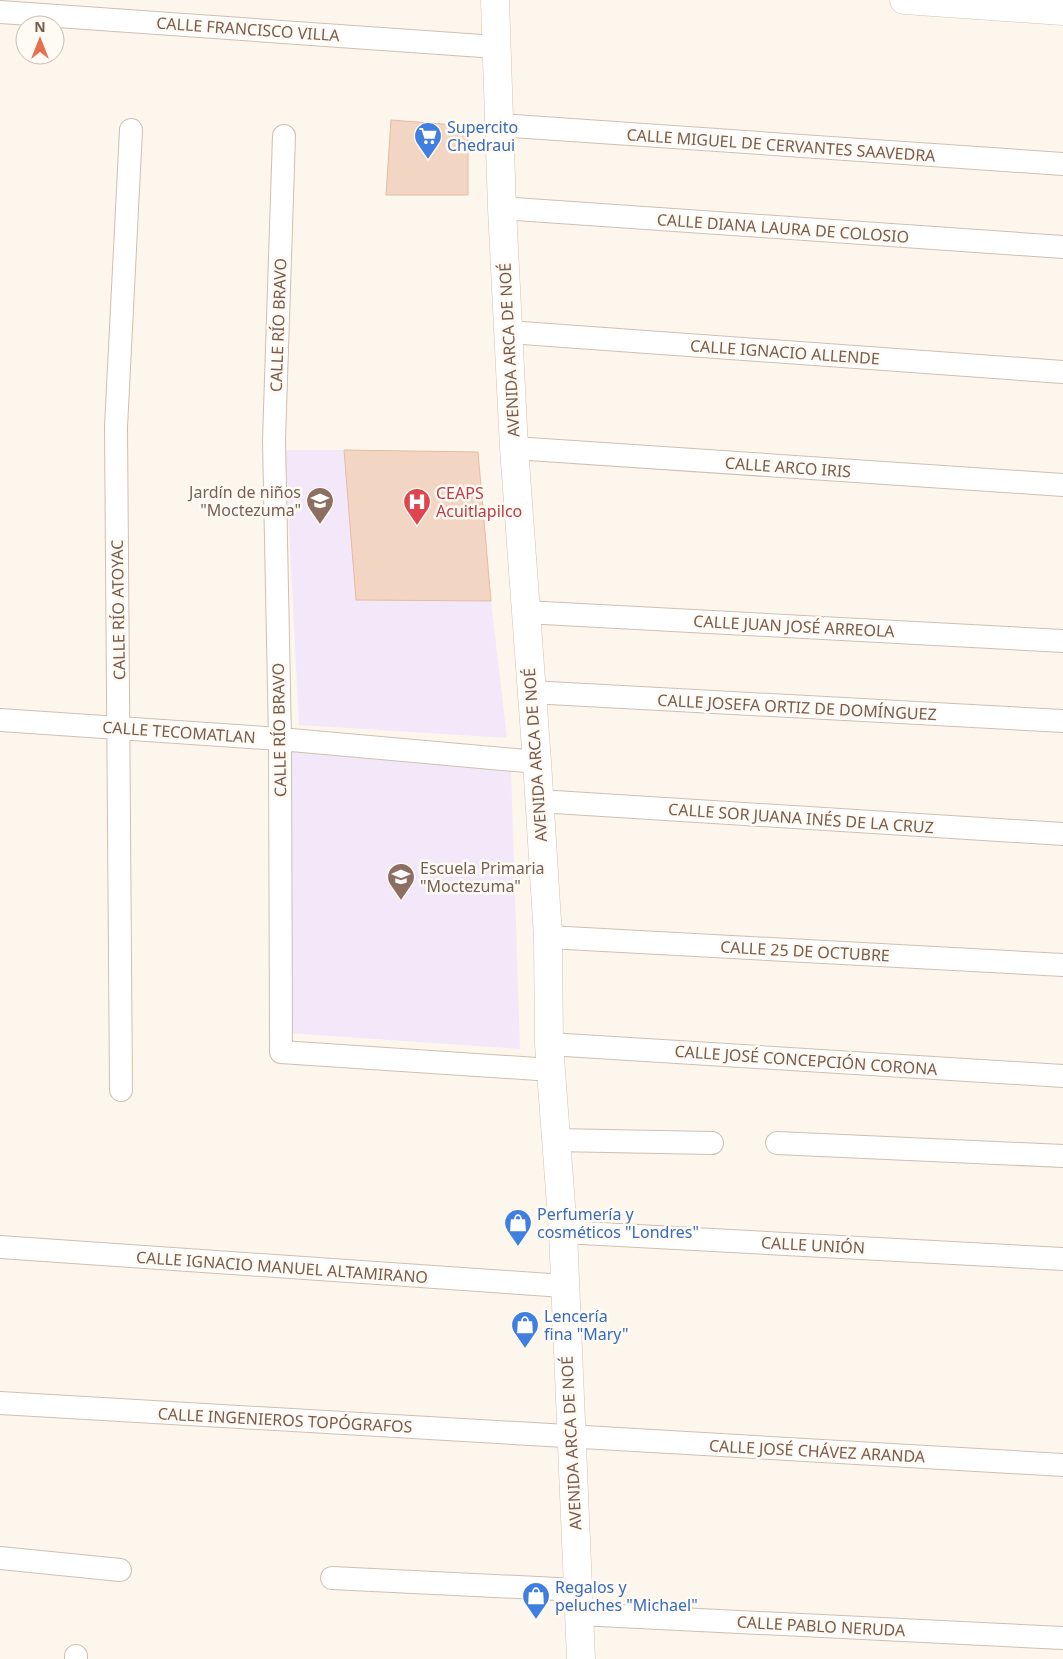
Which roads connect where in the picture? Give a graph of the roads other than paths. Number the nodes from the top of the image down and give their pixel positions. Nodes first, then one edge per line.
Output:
1 (495, 0) edge
2 (904, 0) edge
3 (1063, 11) edge
4 (0, 12) edge
5 (496, 47) junction
6 (499, 126) junction
7 (131, 130) dead end
8 (284, 136) dead end
9 (1063, 164) edge
10 (502, 208) junction
11 (1063, 247) edge
12 (508, 332) junction
13 (1063, 372) edge
14 (514, 448) junction
15 (1063, 485) edge
16 (526, 612) junction
17 (1063, 641) edge
18 (531, 692) junction
19 (0, 720) edge
20 (1063, 721) edge
21 (119, 728) junction
22 (280, 739) junction
23 (537, 762) junction
24 (539, 801) junction
25 (1063, 834) edge
26 (548, 937) junction
27 (1063, 965) edge
28 (551, 1057) junction
29 (1063, 1076) edge
30 (121, 1090) dead end
31 (555, 1140) junction
32 (712, 1143) dead end
33 (777, 1143) dead end
34 (1063, 1156) edge
35 (563, 1232) junction
36 (0, 1247) edge
37 (1063, 1259) edge
38 (564, 1286) junction
39 (0, 1403) edge
40 (571, 1437) junction
41 (1063, 1465) edge
42 (0, 1558) edge
43 (120, 1570) dead end
44 (332, 1578) dead end
45 (578, 1602) junction
46 (1063, 1638) edge
47 (581, 1659) edge

1 - 5 main road, AVENIDA ARCA DE NOÉ
2 - 3 main road
4 - 5 street, CALLE FRANCISCO VILLA
5 - 6 main road, AVENIDA ARCA DE NOÉ
6 - 9 street, CALLE MIGUEL DE CERVANTES SAAVEDRA
6 - 10 main road, AVENIDA ARCA DE NOÉ
7 - 21 street, CALLE RÍO ATOYAC
8 - 22 street, CALLE RÍO BRAVO
10 - 11 street, CALLE DIANA LAURA DE COLOSIO
10 - 12 main road, AVENIDA ARCA DE NOÉ
12 - 13 street, CALLE IGNACIO ALLENDE
12 - 14 main road, AVENIDA ARCA DE NOÉ
14 - 15 street, CALLE ARCO IRIS
14 - 16 main road, AVENIDA ARCA DE NOÉ
16 - 17 street, CALLE JUAN JOSÉ ARREOLA
16 - 18 main road, AVENIDA ARCA DE NOÉ
18 - 20 street, CALLE JOSEFA ORTIZ DE DOMÍNGUEZ
18 - 23 main road, AVENIDA ARCA DE NOÉ
19 - 21 street, CALLE TECOMATLAN
21 - 22 street, CALLE TECOMATLAN
21 - 30 street, CALLE RÍO ATOYAC
22 - 23 street, CALLE TECOMATLAN
22 - 28 street, CALLE RÍO BRAVO
23 - 24 main road, AVENIDA ARCA DE NOÉ
24 - 25 street, CALLE SOR JUANA INÉS DE LA CRUZ
24 - 26 main road, AVENIDA ARCA DE NOÉ
26 - 27 street, CALLE 25 DE OCTUBRE
26 - 28 main road, AVENIDA ARCA DE NOÉ
28 - 29 street, CALLE JOSÉ CONCEPCIÓN CORONA
28 - 31 main road, AVENIDA ARCA DE NOÉ
31 - 32 street
31 - 35 main road, AVENIDA ARCA DE NOÉ
33 - 34 street
35 - 37 street, CALLE UNIÓN
35 - 38 main road, AVENIDA ARCA DE NOÉ
36 - 38 street, CALLE IGNACIO MANUEL ALTAMIRANO
38 - 40 main road, AVENIDA ARCA DE NOÉ
39 - 40 street, CALLE INGENIEROS TOPÓGRAFOS
40 - 41 street, CALLE JOSÉ CHÁVEZ ARANDA
40 - 45 main road, AVENIDA ARCA DE NOÉ
42 - 43 street
44 - 45 street, CALLE PABLO NERUDA
45 - 46 street, CALLE PABLO NERUDA
45 - 47 main road, AVENIDA ARCA DE NOÉ

